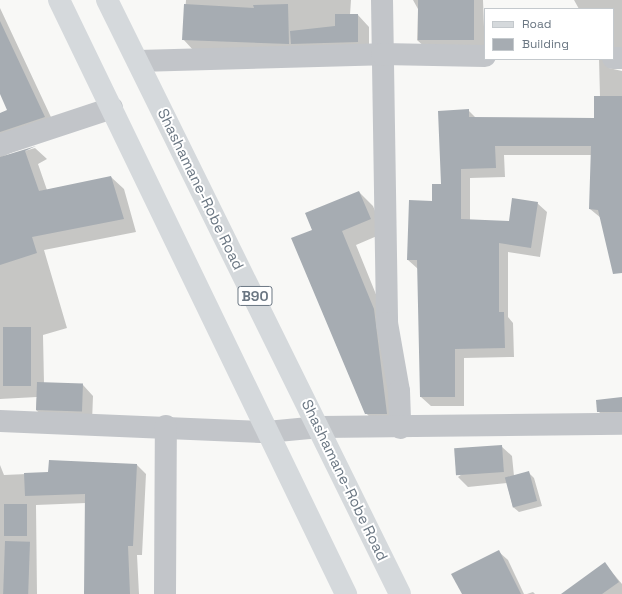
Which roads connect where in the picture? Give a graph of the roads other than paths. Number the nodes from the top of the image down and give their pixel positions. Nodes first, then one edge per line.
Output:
1 (59, 0) edge
2 (107, 0) edge
3 (382, 0) edge
4 (382, 54) junction
5 (484, 56) edge
6 (138, 61) junction
7 (112, 108) junction
8 (0, 145) edge
9 (0, 421) edge
10 (622, 424) edge
11 (166, 426) junction
12 (320, 427) junction
13 (400, 428) junction
14 (267, 432) junction
15 (164, 594) edge
16 (346, 594) edge
17 (400, 594) edge

1 - 7 main road
2 - 6 main road, Shashamane-Robe Road / B90
3 - 4 street
4 - 5 street
4 - 6 street
4 - 13 street
6 - 12 main road, Shashamane-Robe Road / B90
7 - 8 street
7 - 14 main road
9 - 11 street
10 - 13 street
11 - 14 street
11 - 15 street
12 - 13 street
12 - 14 street
12 - 17 main road, Shashamane-Robe Road / B90
14 - 16 main road

